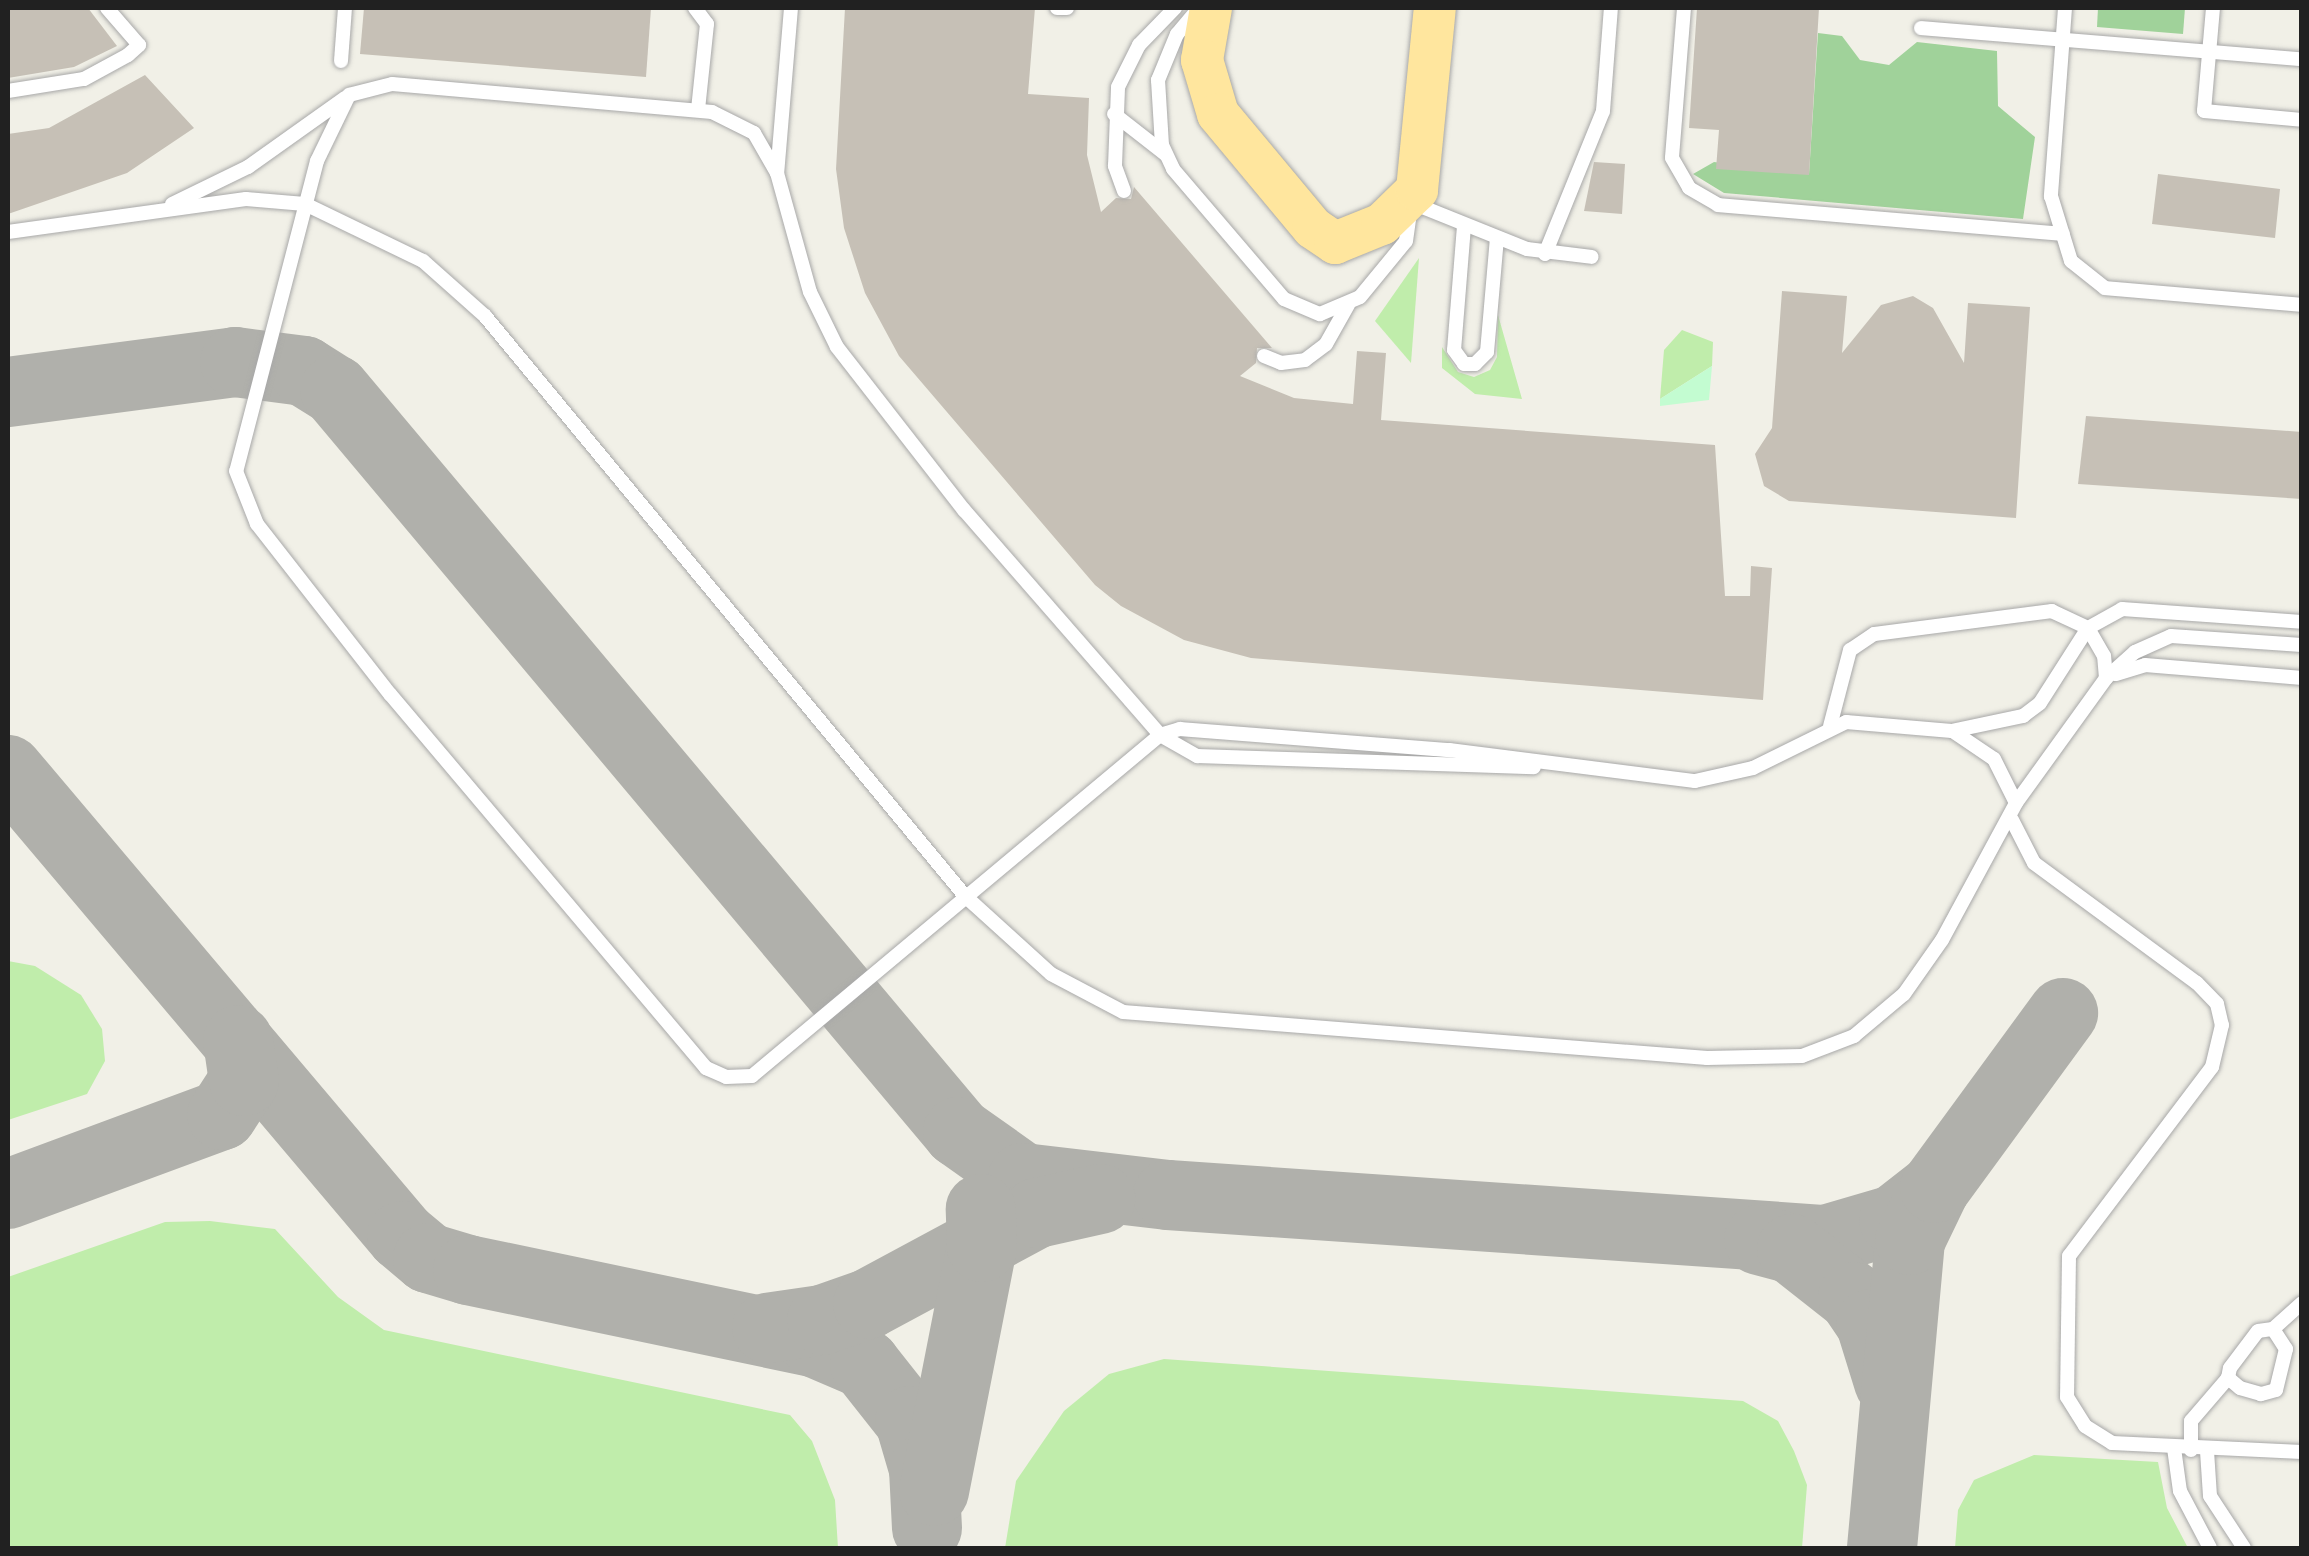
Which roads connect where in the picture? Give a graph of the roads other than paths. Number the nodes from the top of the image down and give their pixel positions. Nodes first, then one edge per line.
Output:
1 (107, 8) edge
2 (346, 8) edge
3 (695, 8) edge
4 (792, 8) edge
5 (1057, 8) edge
6 (1066, 8) edge
7 (1435, 8) edge
8 (1610, 8) edge
9 (1684, 8) edge
10 (2066, 8) edge
11 (2213, 8) edge
12 (1188, 12) edge
13 (1921, 28) dead end
14 (2063, 38) junction
15 (2210, 50) junction
16 (2302, 59) edge
17 (341, 61) dead end
18 (8, 91) edge
19 (349, 95) junction
20 (698, 110) junction
21 (1114, 114) junction
22 (2302, 120) edge
23 (1165, 154) junction
24 (777, 173) junction
25 (1124, 191) dead end
26 (1409, 202) junction
27 (304, 204) junction
28 (158, 211) junction
29 (1464, 226) junction
30 (8, 232) edge
31 (2063, 234) junction
32 (1497, 238) junction
33 (1545, 254) junction
34 (1592, 257) dead end
35 (2302, 304) edge
36 (1348, 305) junction
37 (1264, 356) dead end
38 (2302, 622) edge
39 (2088, 628) junction
40 (2302, 645) edge
41 (2106, 678) junction
42 (2302, 678) edge
43 (1830, 726) junction
44 (1952, 731) junction
45 (1160, 735) junction
46 (1579, 766) junction
47 (2016, 804) junction
48 (2012, 820) junction
49 (965, 896) junction
50 (2302, 1304) edge
51 (2273, 1329) junction
52 (2228, 1378) junction
53 (2174, 1448) junction
54 (2199, 1450) junction
55 (2302, 1452) edge
56 (2210, 1548) edge
57 (2244, 1548) edge

1 - 18 lane
2 - 17 lane
3 - 20 lane
4 - 24 lane
5 - 6 lane
7 - 26 main road
8 - 33 lane
9 - 31 lane
10 - 14 lane
11 - 15 lane
12 - 21 lane
12 - 23 lane
12 - 26 main road
13 - 14 lane
14 - 15 lane
14 - 31 lane
15 - 16 lane
15 - 22 lane
19 - 20 lane
19 - 27 lane
19 - 28 lane
20 - 24 lane
21 - 23 lane
21 - 25 lane
23 - 36 lane
24 - 45 lane
26 - 29 lane
26 - 36 lane
27 - 28 lane
27 - 49 lane
27 - 49 lane
28 - 30 lane
29 - 32 lane
29 - 32 lane
31 - 35 lane
32 - 33 lane
33 - 34 lane
36 - 37 lane
38 - 39 lane
39 - 41 lane
39 - 43 lane
39 - 44 lane
40 - 41 lane
41 - 42 lane
41 - 47 lane
43 - 44 lane
43 - 46 lane
44 - 47 lane
45 - 46 lane
45 - 46 lane
45 - 49 lane
47 - 48 lane
48 - 49 lane
48 - 53 lane
50 - 51 lane
51 - 52 lane
51 - 52 lane
52 - 54 lane
53 - 54 lane
53 - 56 lane
54 - 55 lane
54 - 57 lane

